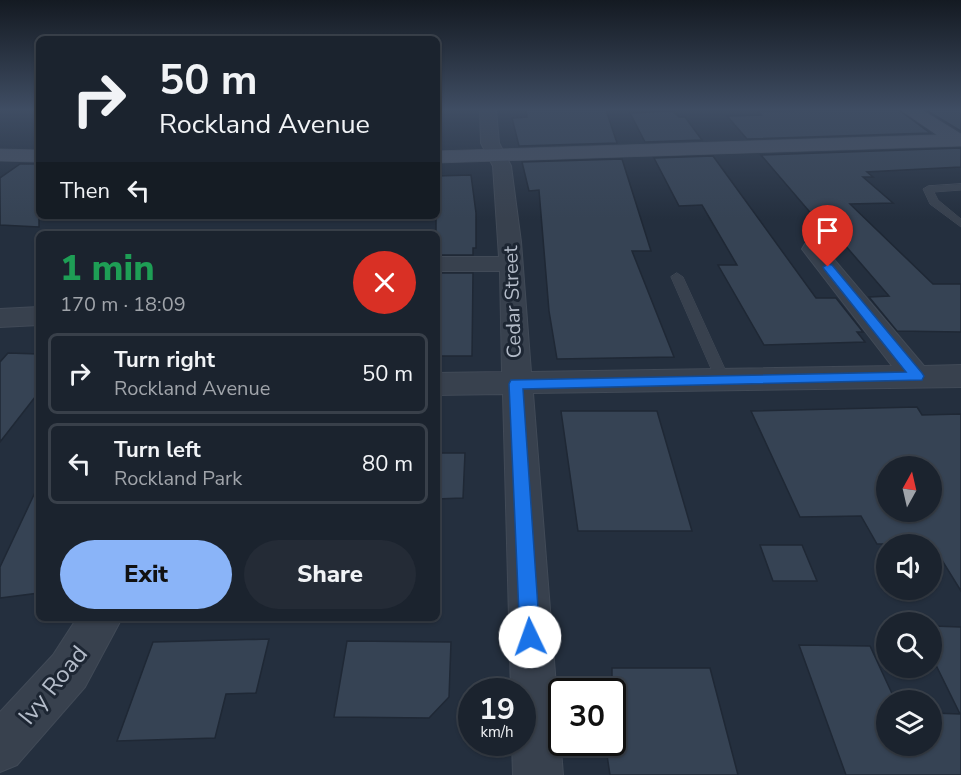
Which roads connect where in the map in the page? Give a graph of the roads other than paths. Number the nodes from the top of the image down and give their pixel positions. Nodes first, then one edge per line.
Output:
1 (492, 146) edge
2 (789, 146) edge
3 (0, 155) edge
4 (496, 155) junction
5 (36, 156) edge
6 (440, 157) edge
7 (961, 187) edge
8 (961, 224) edge
9 (813, 249) dead end
10 (440, 264) edge
11 (511, 264) junction
12 (676, 277) dead end
13 (36, 316) edge
14 (0, 318) edge
15 (917, 376) junction
16 (961, 376) edge
17 (723, 380) junction
18 (440, 384) edge
19 (515, 384) junction
20 (99, 621) edge
21 (0, 748) edge
22 (538, 775) edge

1 - 4 street, Cedar Street
2 - 4 street
3 - 5 street
4 - 6 street
4 - 11 street, Cedar Street
7 - 8 lane
9 - 15 street
10 - 11 street
11 - 19 street, Cedar Street
12 - 17 lane
13 - 14 street
15 - 16 street
15 - 17 street
17 - 19 street
18 - 19 street
19 - 22 street, Cedar Street
20 - 21 street, Ivy Road

